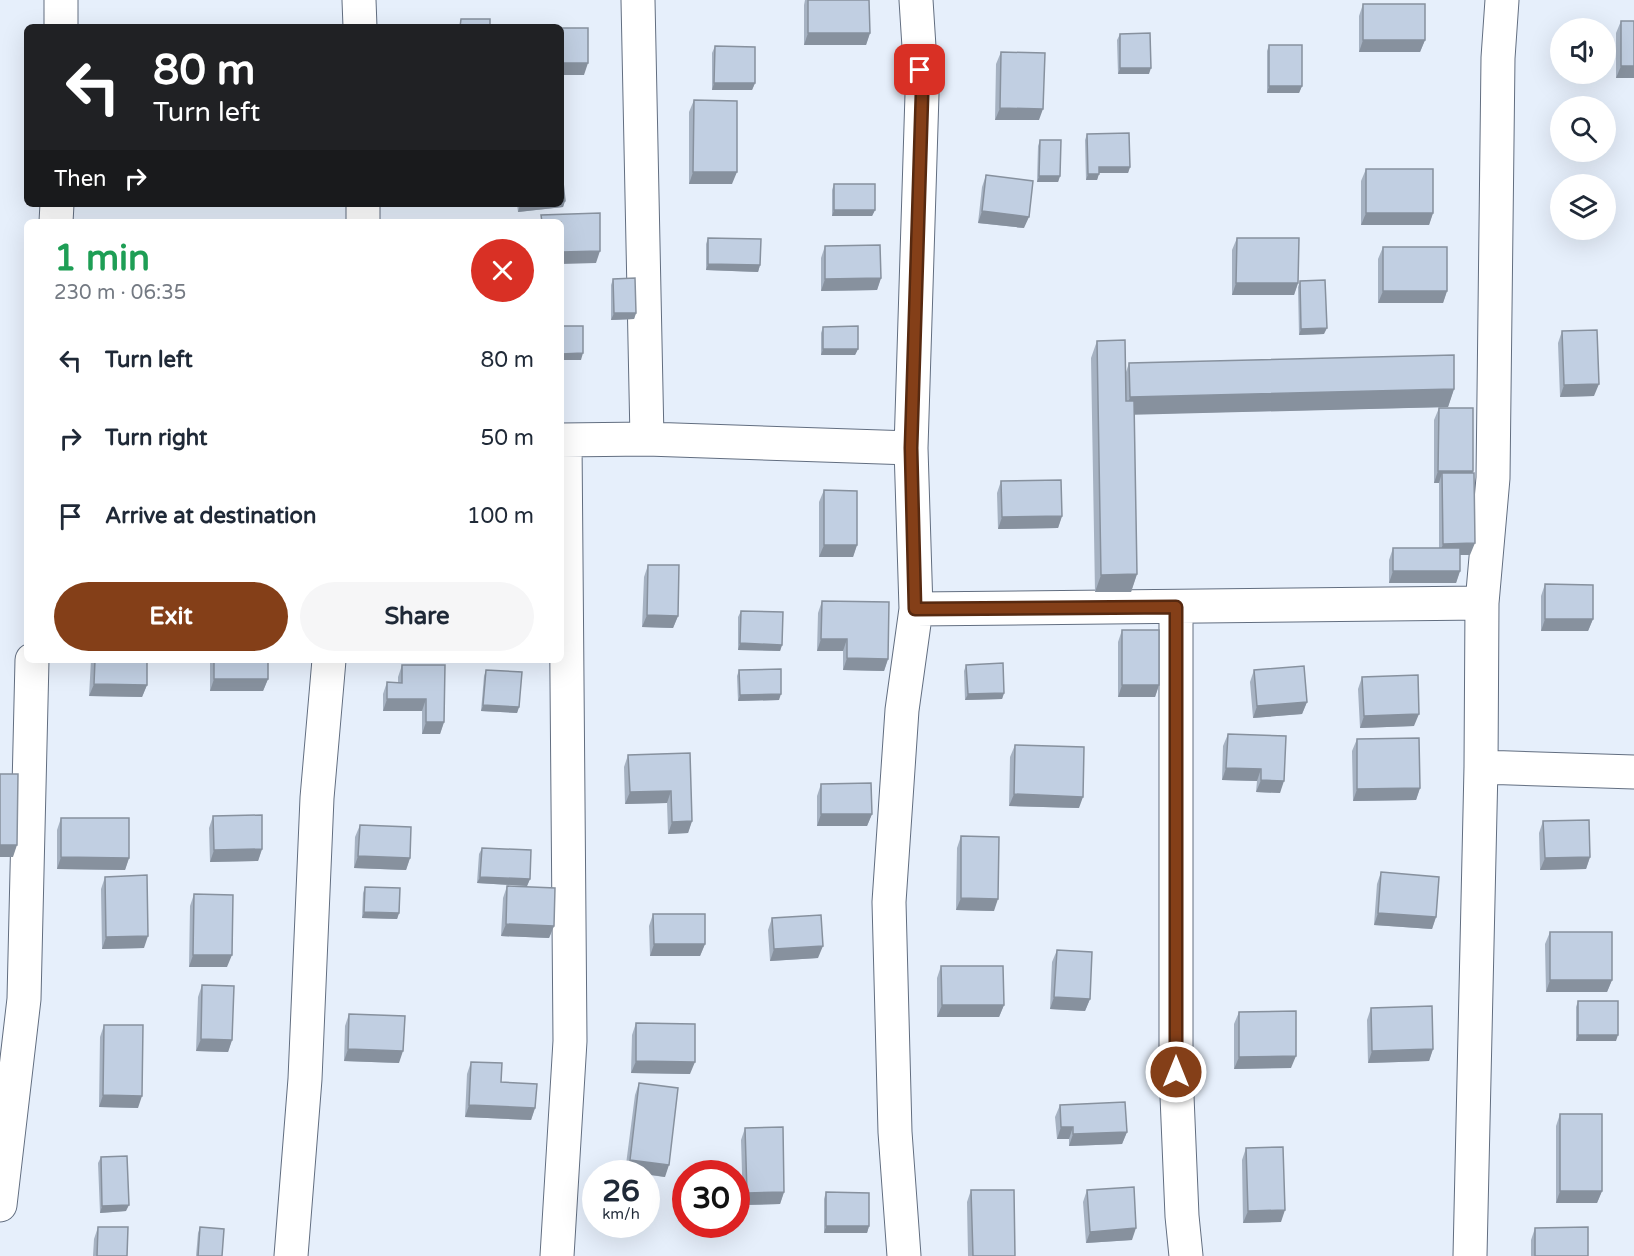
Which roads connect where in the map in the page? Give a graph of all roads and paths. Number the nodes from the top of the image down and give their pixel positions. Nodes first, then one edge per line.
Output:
1 (61, 0) edge
2 (359, 0) edge
3 (638, 0) edge
4 (916, 0) edge
5 (1502, 0) edge
6 (61, 24) edge
7 (360, 24) edge
8 (647, 439) junction
9 (564, 440) edge
10 (911, 448) junction
11 (564, 526) edge
12 (1482, 603) junction
13 (1176, 607) junction
14 (915, 609) junction
15 (32, 663) edge
16 (329, 663) edge
17 (1481, 767) junction
18 (1634, 772) edge
19 (0, 1205) edge
20 (291, 1256) edge
21 (557, 1256) edge
22 (904, 1256) edge
23 (1186, 1256) edge
24 (1470, 1256) edge

1 - 6 street
2 - 7 street
3 - 8 street
4 - 10 street
5 - 12 street
8 - 9 street
8 - 10 street
10 - 14 street
11 - 21 street
12 - 13 street
12 - 17 street
13 - 14 street
13 - 23 street
14 - 22 street
15 - 19 street
16 - 20 street
17 - 18 street
17 - 24 street

